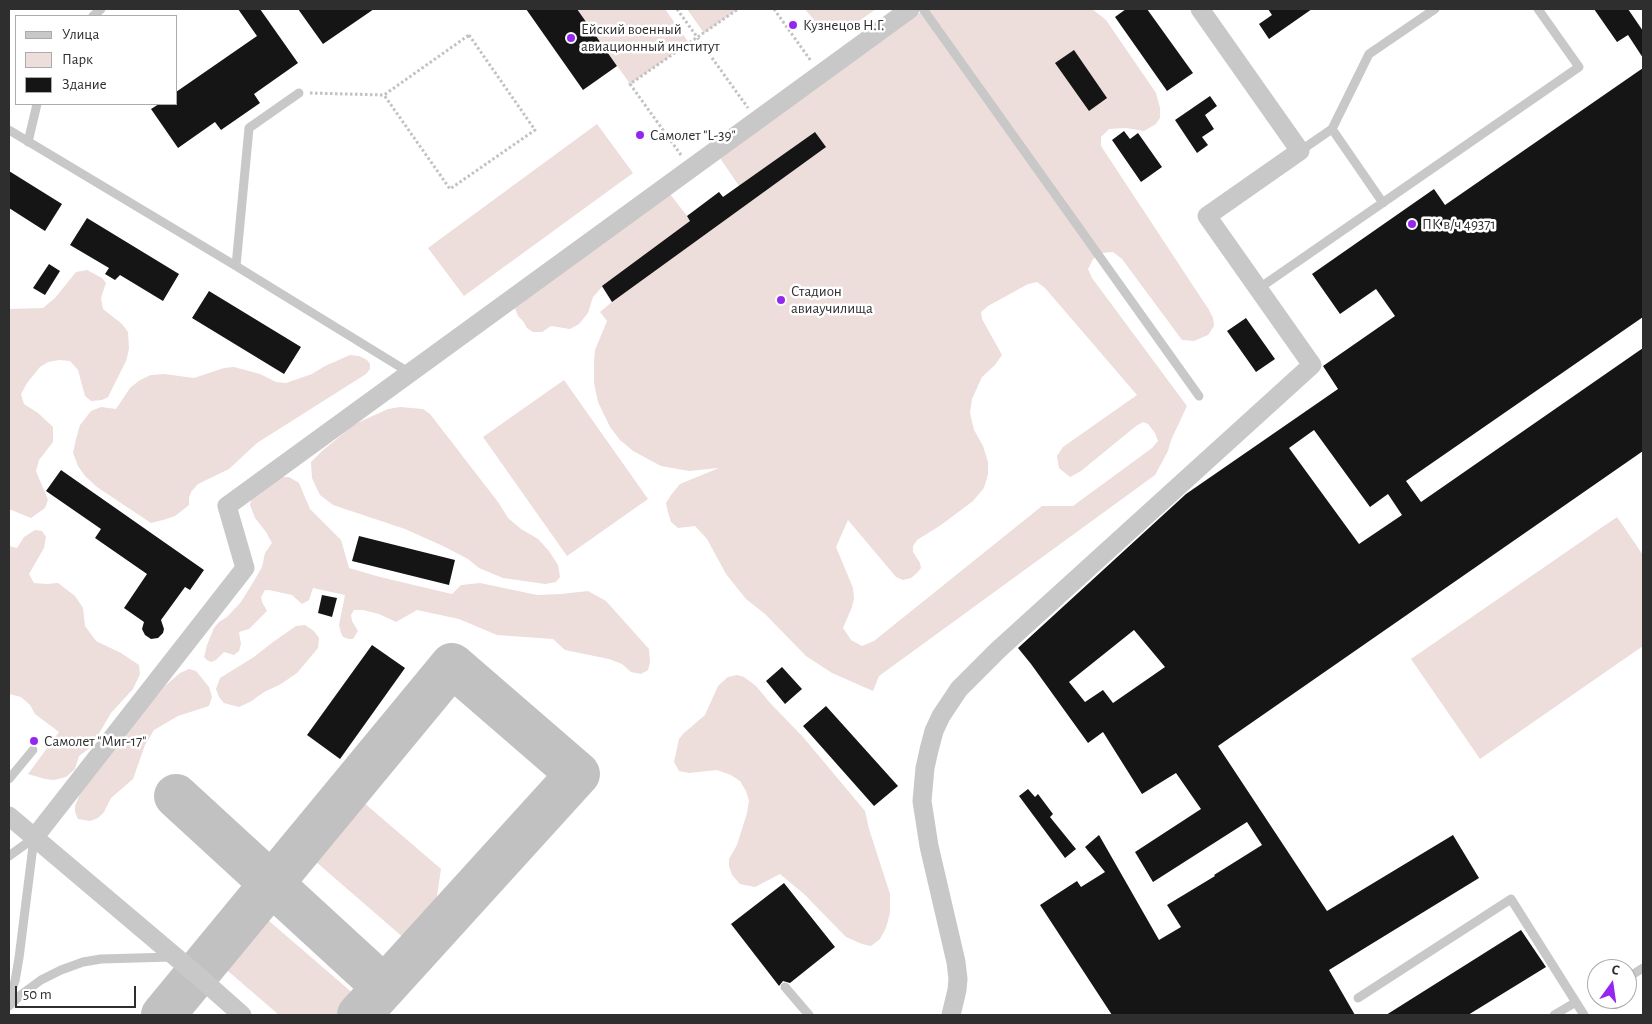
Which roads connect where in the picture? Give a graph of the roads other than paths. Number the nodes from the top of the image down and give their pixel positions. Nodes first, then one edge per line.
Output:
1 (910, 9) edge
2 (923, 9) edge
3 (1200, 9) edge
4 (1435, 9) edge
5 (1538, 9) edge
6 (299, 93) road end
7 (37, 105) edge
8 (1332, 129) junction
9 (9, 130) edge
10 (28, 142) junction
11 (1300, 152) junction
12 (1383, 203) junction
13 (236, 266) junction
14 (1258, 289) junction
15 (410, 373) junction
16 (1198, 396) dead end
17 (33, 750) dead end
18 (9, 779) edge
19 (9, 816) edge
20 (34, 838) junction
21 (9, 856) edge
22 (176, 957) junction
23 (785, 987) dead end
24 (9, 997) edge
25 (1358, 998) dead end
26 (1576, 1002) junction
27 (9, 1006) edge
28 (242, 1015) edge
29 (809, 1015) edge
30 (951, 1015) edge
31 (1554, 1015) edge
32 (1584, 1015) edge

1 - 15 street
2 - 16 lane
3 - 11 street
4 - 8 lane
5 - 12 lane
6 - 13 lane
7 - 10 lane
8 - 11 lane
8 - 12 lane
9 - 10 lane
10 - 13 lane
11 - 14 street
12 - 14 lane
13 - 15 lane
14 - 30 street
15 - 20 street
17 - 18 lane
19 - 20 street
20 - 21 lane
20 - 22 street
20 - 24 lane
22 - 27 lane
22 - 28 street
23 - 29 lane
25 - 26 lane
26 - 31 lane
26 - 32 lane

